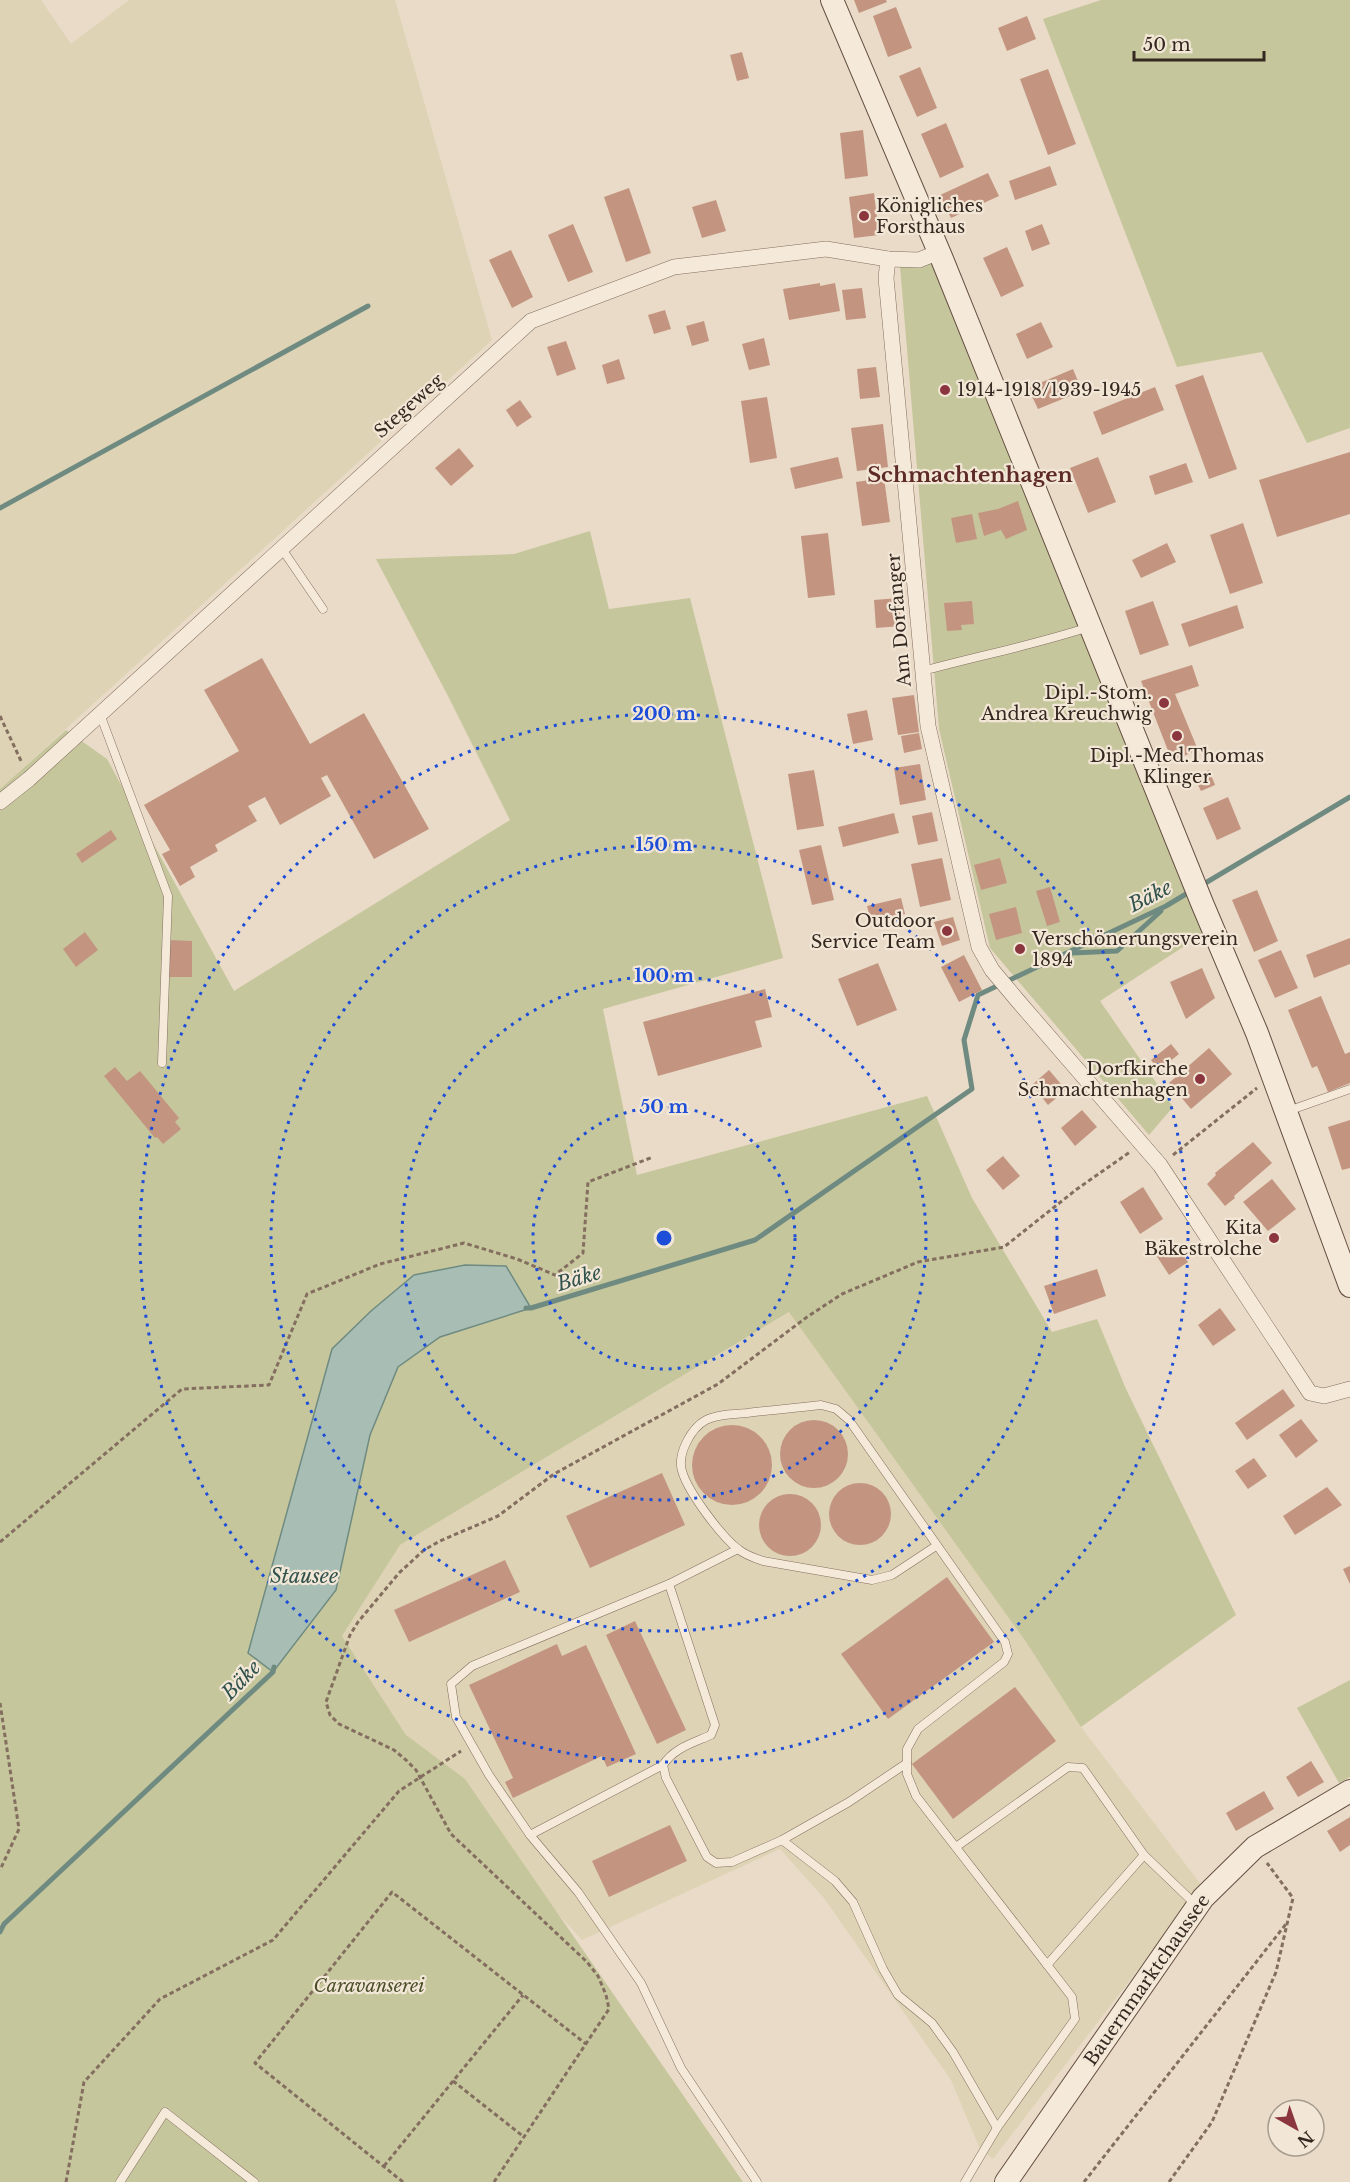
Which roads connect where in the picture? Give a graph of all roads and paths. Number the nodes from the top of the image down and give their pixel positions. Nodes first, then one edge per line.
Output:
1 (832, 0) edge
2 (939, 252) junction
3 (888, 259) junction
4 (282, 549) junction
5 (323, 609) dead end
6 (1090, 627) junction
7 (923, 671) junction
8 (100, 714) junction
9 (0, 716) edge
10 (29, 779) junction
11 (0, 802) edge
12 (162, 1063) dead end
13 (1273, 1075) junction
14 (1350, 1089) edge
15 (1287, 1111) junction
16 (1141, 1144) junction
17 (653, 1157) dead end
18 (1160, 1165) junction
19 (1350, 1286) edge
20 (1350, 1389) edge
21 (0, 1542) edge
22 (936, 1546) junction
23 (738, 1549) junction
24 (669, 1584) junction
25 (0, 1703) edge
26 (471, 1744) junction
27 (907, 1762) junction
28 (663, 1765) junction
29 (420, 1778) junction
30 (1350, 1791) edge
31 (530, 1834) junction
32 (782, 1840) junction
33 (956, 1846) junction
34 (1255, 1847) junction
35 (1144, 1855) junction
36 (0, 1870) edge
37 (1198, 1906) junction
38 (1287, 1923) junction
39 (1047, 1965) junction
40 (523, 1995) junction
41 (586, 2044) junction
42 (453, 2081) junction
43 (997, 2128) junction
44 (524, 2137) junction
45 (384, 2166) junction
46 (66, 2182) edge
47 (120, 2182) edge
48 (254, 2182) edge
49 (403, 2182) edge
50 (494, 2182) edge
51 (757, 2182) edge
52 (965, 2182) edge
53 (1006, 2182) edge
54 (1084, 2182) edge
55 (1169, 2182) edge

1 - 2 main road
2 - 3 street, Stegeweg
2 - 6 main road
3 - 4 street, Stegeweg
3 - 7 street, Am Dorfanger
4 - 5 lane
4 - 8 street, Stegeweg
6 - 7 lane
6 - 13 main road
7 - 16 street, Am Dorfanger
8 - 10 street, Stegeweg
8 - 12 lane
9 - 10 path
10 - 11 street, Stegeweg
13 - 15 main road
13 - 18 path
14 - 15 lane
15 - 19 main road
16 - 18 street
16 - 29 path
17 - 21 path
18 - 20 street
22 - 23 lane
22 - 23 lane
22 - 27 lane
23 - 24 lane
24 - 26 lane
24 - 28 lane
25 - 36 path
26 - 29 path
26 - 31 lane
27 - 32 lane
27 - 33 lane
28 - 31 lane
28 - 32 lane
29 - 41 path
29 - 46 path
30 - 34 main road, Bauernmarktchaussee
31 - 51 lane
32 - 43 lane
33 - 35 lane
33 - 39 lane
34 - 37 main road, Bauernmarktchaussee
34 - 38 path
35 - 37 lane
35 - 39 lane
37 - 53 main road, Bauernmarktchaussee
38 - 54 path
38 - 55 path
39 - 43 lane
40 - 41 path
40 - 42 path
40 - 45 path
41 - 44 path
42 - 44 path
42 - 45 path
43 - 52 lane
44 - 50 path
45 - 49 path
47 - 48 lane

